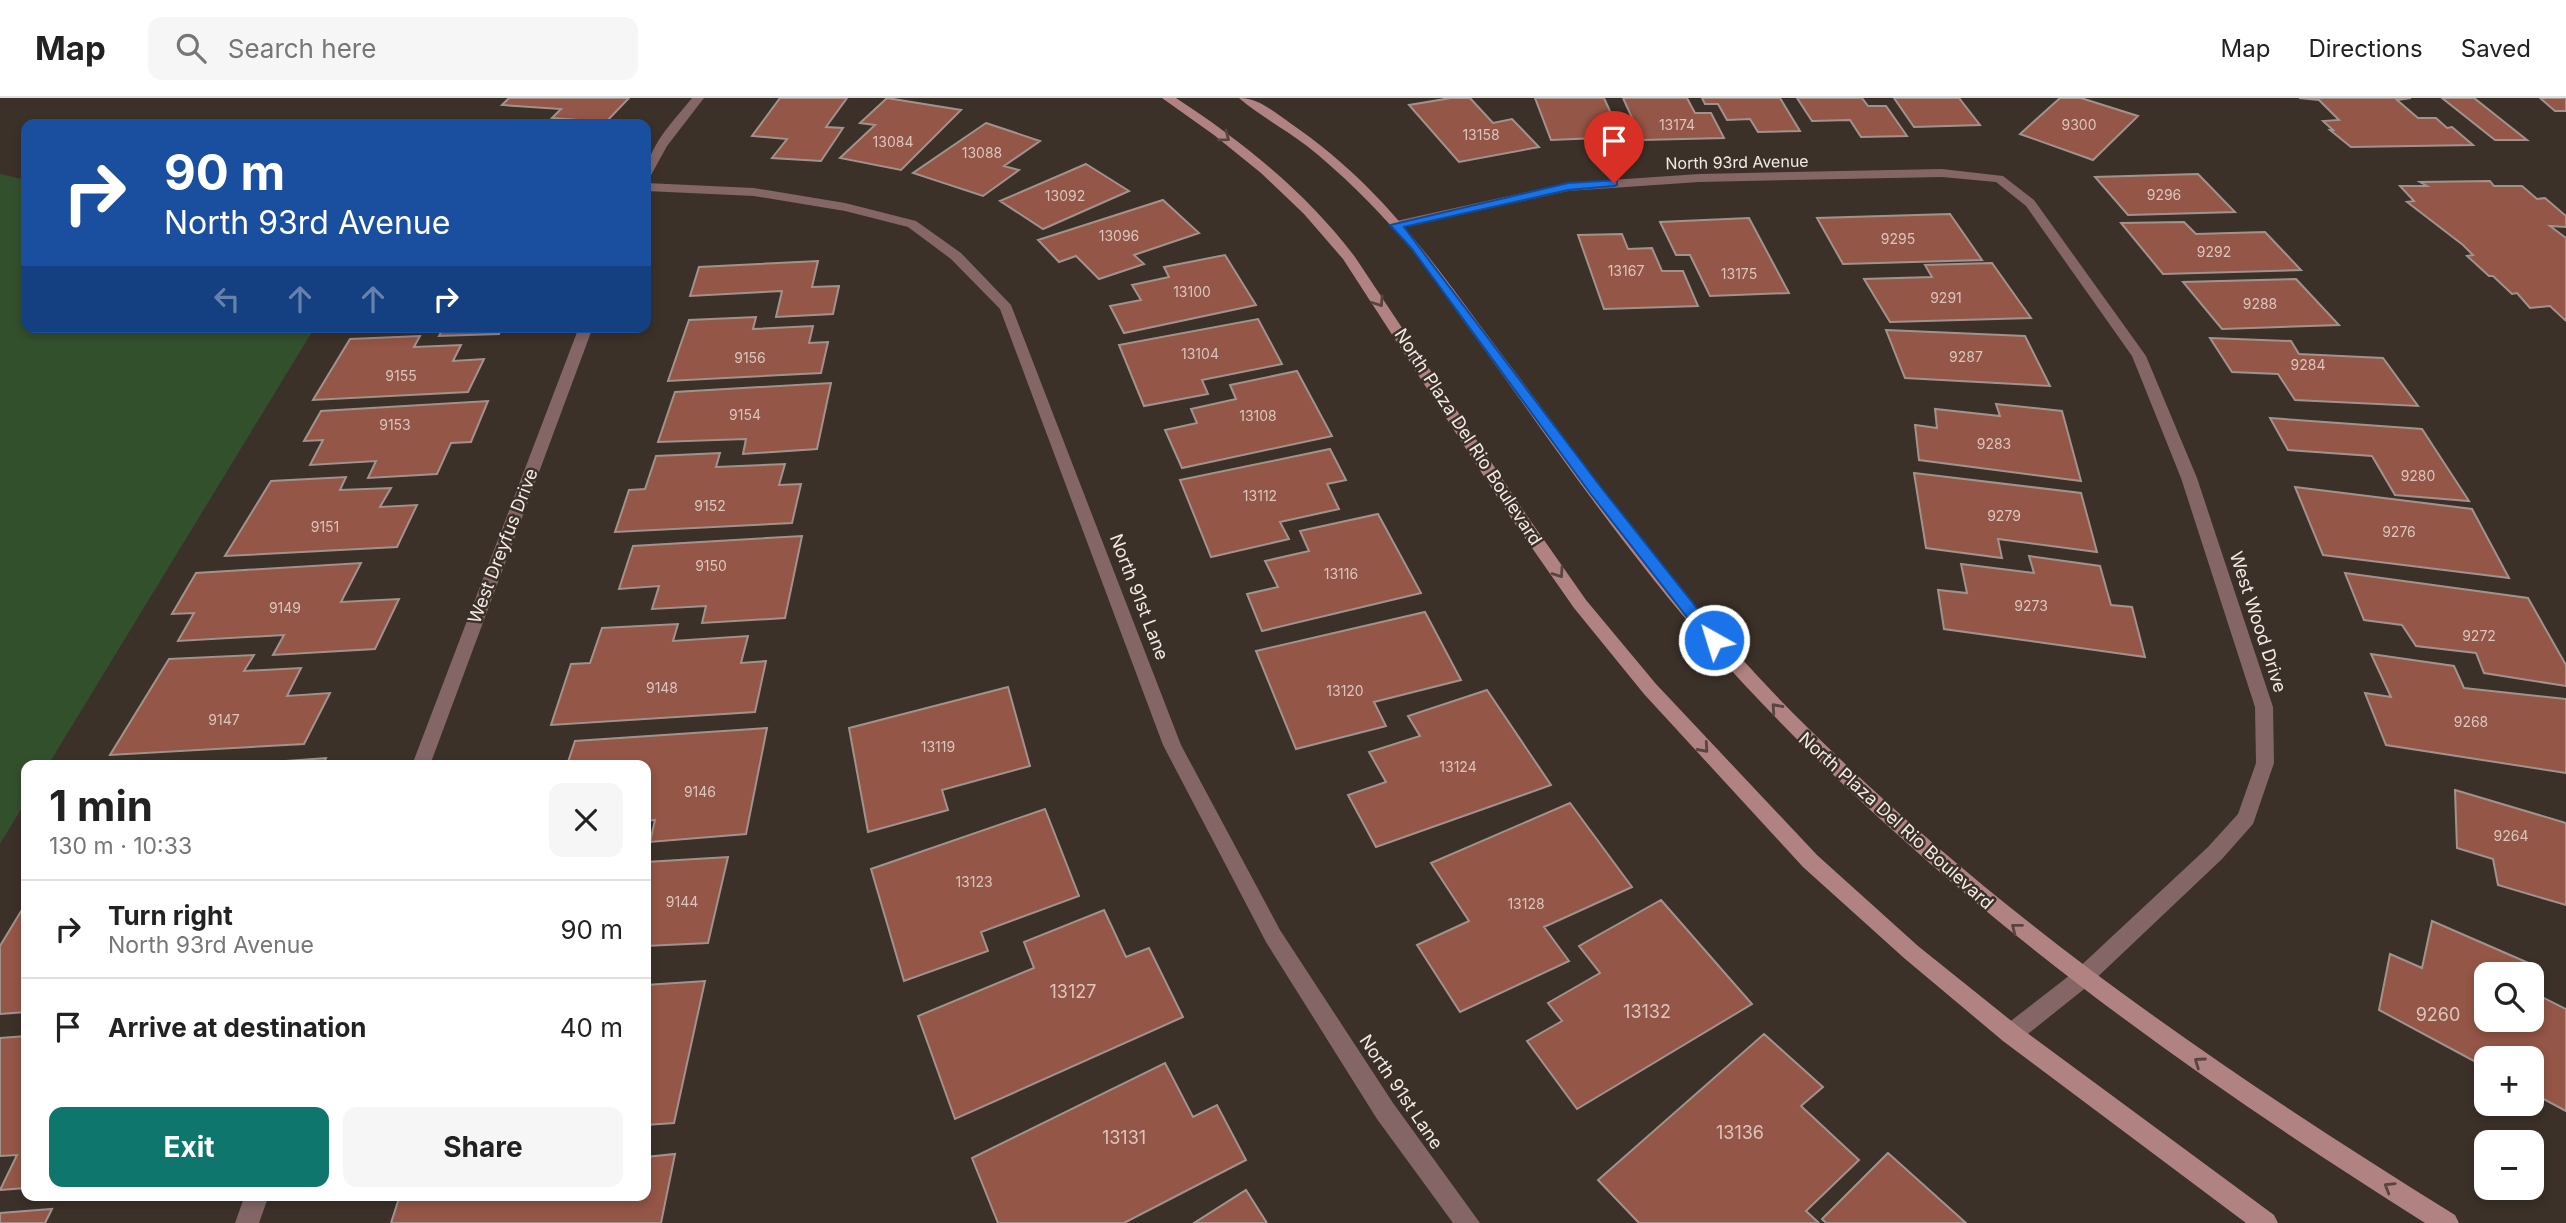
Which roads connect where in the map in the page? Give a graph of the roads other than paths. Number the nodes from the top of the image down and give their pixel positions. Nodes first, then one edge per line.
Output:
1 (698, 98) edge
2 (1168, 98) edge
3 (1245, 98) edge
4 (651, 165) edge
5 (1999, 179) joint
6 (651, 187) edge
7 (1396, 225) junction
8 (584, 333) edge
9 (423, 760) edge
10 (2081, 979) junction
11 (2011, 1034) junction
12 (255, 1201) edge
13 (247, 1223) edge
14 (1468, 1223) edge
15 (2266, 1223) edge
16 (2447, 1223) edge

1 - 4 street
2 -> 11 street, North Plaza Del Rio Boulevard
3 - 7 street, North Plaza Del Rio Boulevard
5 - 7 street, North 93rd Avenue
5 - 10 street, West Wood Drive
6 - 14 street, North 91st Lane
10 -> 7 street, North Plaza Del Rio Boulevard
8 - 9 street, West Dreyfus Drive
10 - 11 street, West Wood Drive
16 -> 10 street, North Plaza Del Rio Boulevard
11 - 15 street, North Plaza Del Rio Boulevard
12 - 13 street

